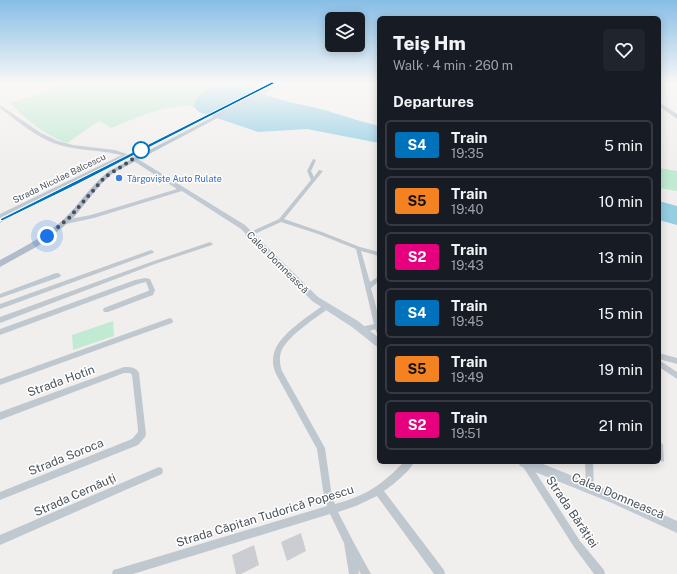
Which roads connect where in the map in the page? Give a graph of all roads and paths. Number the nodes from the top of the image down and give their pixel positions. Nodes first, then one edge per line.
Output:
1 (5, 110) edge
2 (227, 110) edge
3 (667, 110) edge
4 (668, 110) edge
5 (677, 116) edge
6 (125, 155) junction
7 (314, 160) dead end
8 (137, 162) junction
9 (321, 171) dead end
10 (314, 180) junction
11 (182, 190) junction
12 (0, 216) edge
13 (281, 220) junction
14 (66, 222) junction
15 (250, 234) junction
16 (210, 244) dead end
17 (358, 248) junction
18 (151, 252) dead end
19 (377, 253) edge
20 (0, 264) edge
21 (58, 275) dead end
22 (377, 280) edge
23 (368, 287) junction
24 (0, 296) edge
25 (0, 307) edge
26 (326, 307) junction
27 (106, 310) dead end
28 (0, 320) edge
29 (170, 321) dead end
30 (362, 329) junction
31 (0, 332) edge
32 (377, 335) edge
33 (661, 357) edge
34 (677, 361) edge
35 (661, 364) edge
36 (677, 376) edge
37 (0, 382) edge
38 (0, 416) edge
39 (140, 438) joint
40 (408, 464) edge
41 (525, 464) edge
42 (529, 464) edge
43 (541, 464) edge
44 (589, 464) edge
45 (159, 471) dead end
46 (547, 471) junction
47 (538, 486) junction
48 (590, 486) junction
49 (379, 491) junction
50 (0, 496) edge
51 (332, 509) junction
52 (677, 521) edge
53 (677, 527) edge
54 (0, 540) edge
55 (349, 542) junction
56 (117, 574) edge
57 (354, 574) edge
58 (366, 574) edge
59 (440, 574) edge
60 (600, 574) edge

1 - 6 main road, Strada Nicolae Bălcescu
2 - 8 main road
3 - 5 main road
4 - 5 main road
6 - 8 main road, Strada Nicolae Bălcescu
6 - 12 street, Strada Nicolae Bălcescu
7 - 10 street
8 - 11 main road, Calea Domnească
8 - 14 main road
9 - 10 street
10 - 13 street
11 - 14 main road
11 - 15 main road, Calea Domnească
13 - 15 street
13 - 17 street
14 - 20 main road
15 - 26 main road, Calea Domnească
16 - 28 street
17 - 19 street
17 - 23 street
18 - 25 street
21 - 24 street
22 - 23 street
23 - 32 street
26 - 30 main road, Calea Domnească
26 - 32 main road, Calea Domnească
26 - 51 street
27 - 31 street
29 - 37 street
30 - 32 main road, Calea Domnească
30 - 32 street
33 - 34 street
35 - 36 street
38 - 39 street, Strada Hotin
39 - 50 street, Strada Soroca
40 - 49 street, Strada Căpitan Tudorică Popescu
41 - 47 street, Strada Bărăției
42 - 46 main road
43 - 48 main road, Calea Domnească
44 - 48 street
45 - 54 street, Strada Cernăuți
46 - 47 street
46 - 48 main road
47 - 60 street, Strada Bărăției
48 - 52 main road, Calea Domnească
48 - 53 main road
49 - 51 street, Strada Căpitan Tudorică Popescu
49 - 59 street
51 - 55 street
51 - 56 street, Strada Căpitan Tudorică Popescu
55 - 57 street
55 - 58 street

